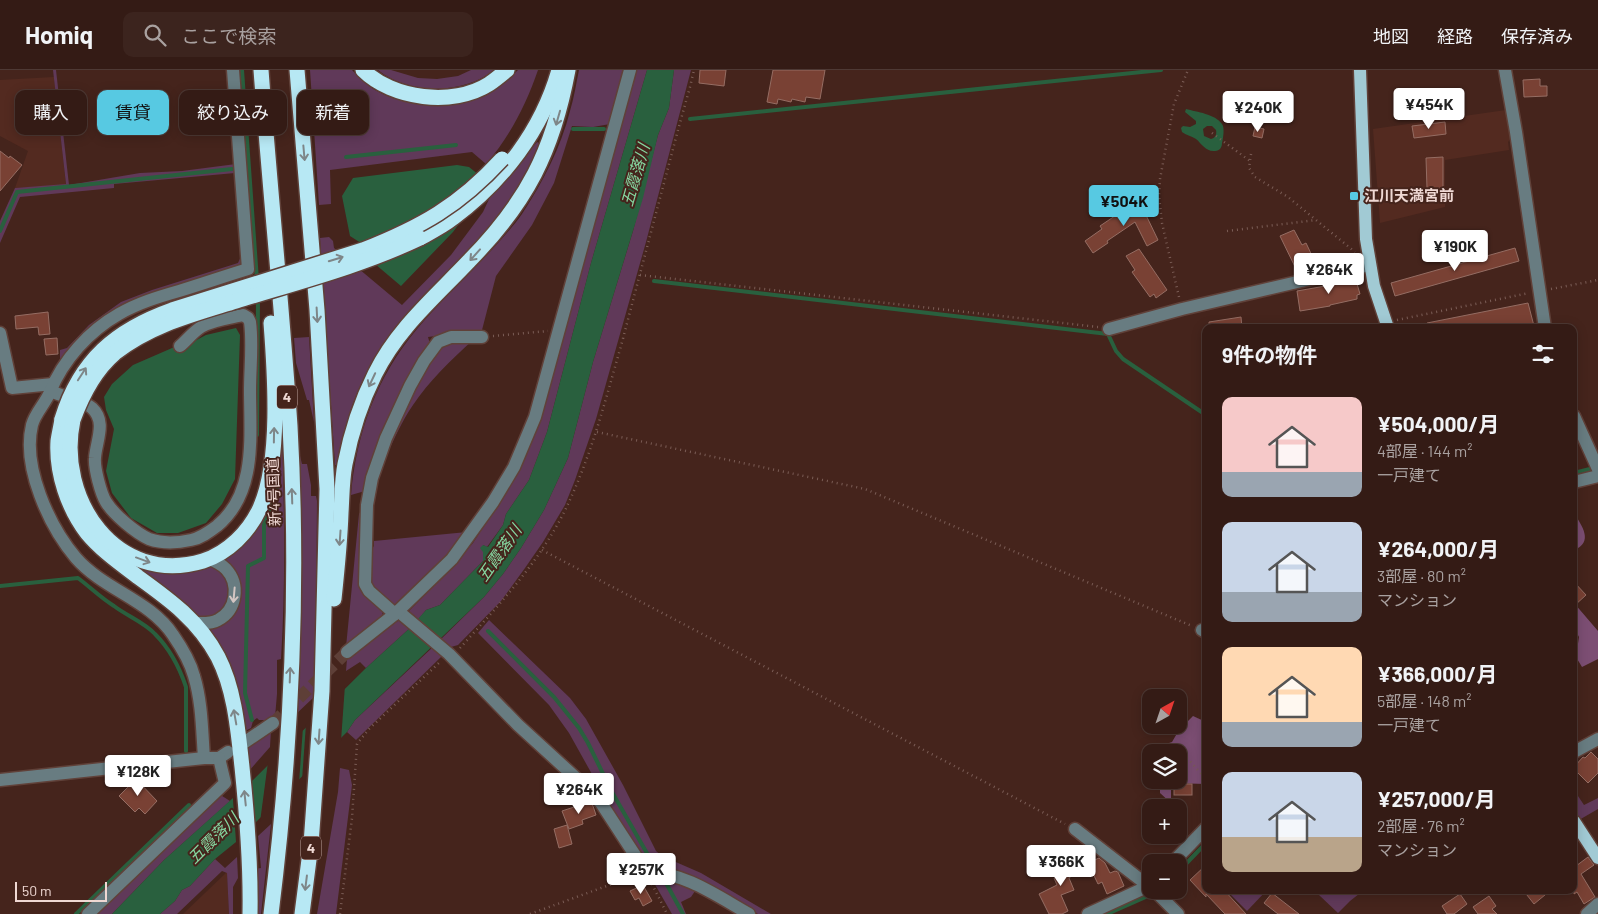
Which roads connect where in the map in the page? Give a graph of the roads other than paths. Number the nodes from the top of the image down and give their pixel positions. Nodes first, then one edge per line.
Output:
1 (233, 70) edge
2 (261, 70) edge
3 (297, 70) edge
4 (363, 70) edge
5 (507, 70) edge
6 (549, 70) edge
7 (559, 70) edge
8 (568, 70) edge
9 (630, 70) edge
10 (1360, 70) edge
11 (1505, 70) edge
12 (263, 86) junction
13 (505, 162) junction
14 (1370, 265) junction
15 (1387, 324) edge
16 (1544, 324) edge
17 (1109, 329) road end
18 (0, 333) edge
19 (482, 337) road end
20 (180, 346) dead end
21 (52, 388) junction
22 (68, 420) junction
23 (1577, 423) edge
24 (1598, 469) edge
25 (1598, 476) edge
26 (1577, 481) edge
27 (209, 559) junction
28 (400, 615) junction
29 (195, 623) junction
30 (347, 652) tunnel mouth
31 (322, 691) junction
32 (281, 724) junction
33 (1598, 739) edge
34 (245, 742) dead end
35 (1577, 750) edge
36 (204, 758) junction
37 (0, 780) edge
38 (1577, 826) edge
39 (1074, 829) road end
40 (1202, 832) edge
41 (1181, 854) edge
42 (1598, 858) edge
43 (1142, 880) edge
44 (1142, 891) edge
45 (1164, 899) edge
46 (1598, 904) edge
47 (88, 914) edge
48 (250, 914) edge
49 (271, 914) edge
50 (302, 914) edge
51 (749, 914) edge
52 (1088, 914) edge
53 (1178, 914) edge
54 (1586, 914) edge

1 - 21 street
2 - 12 highway, 新4号国道 / 4
3 -> 31 highway, 4
4 - 5 highway
6 - 13 highway
7 - 13 highway
8 -> 31 highway
9 - 28 street
10 - 14 main road
11 - 16 street
27 -> 12 highway
32 -> 12 highway, 新4号国道 / 4
13 - 22 highway, bridge
14 - 15 main road
14 - 17 street
18 - 21 street
19 - 28 street
20 - 21 street
21 - 36 street
22 -> 27 highway
22 - 29 highway
23 - 24 street
25 - 26 street
27 -> 29 street
28 - 30 street
28 - 51 street
48 -> 29 highway
31 -> 50 highway, 4
32 - 34 street
32 - 49 highway, 新4号国道 / 4
33 - 35 street
36 - 37 street
36 - 47 street
38 - 42 main road
39 - 43 street
40 - 41 street
44 - 52 street
45 - 53 street
46 - 54 street

